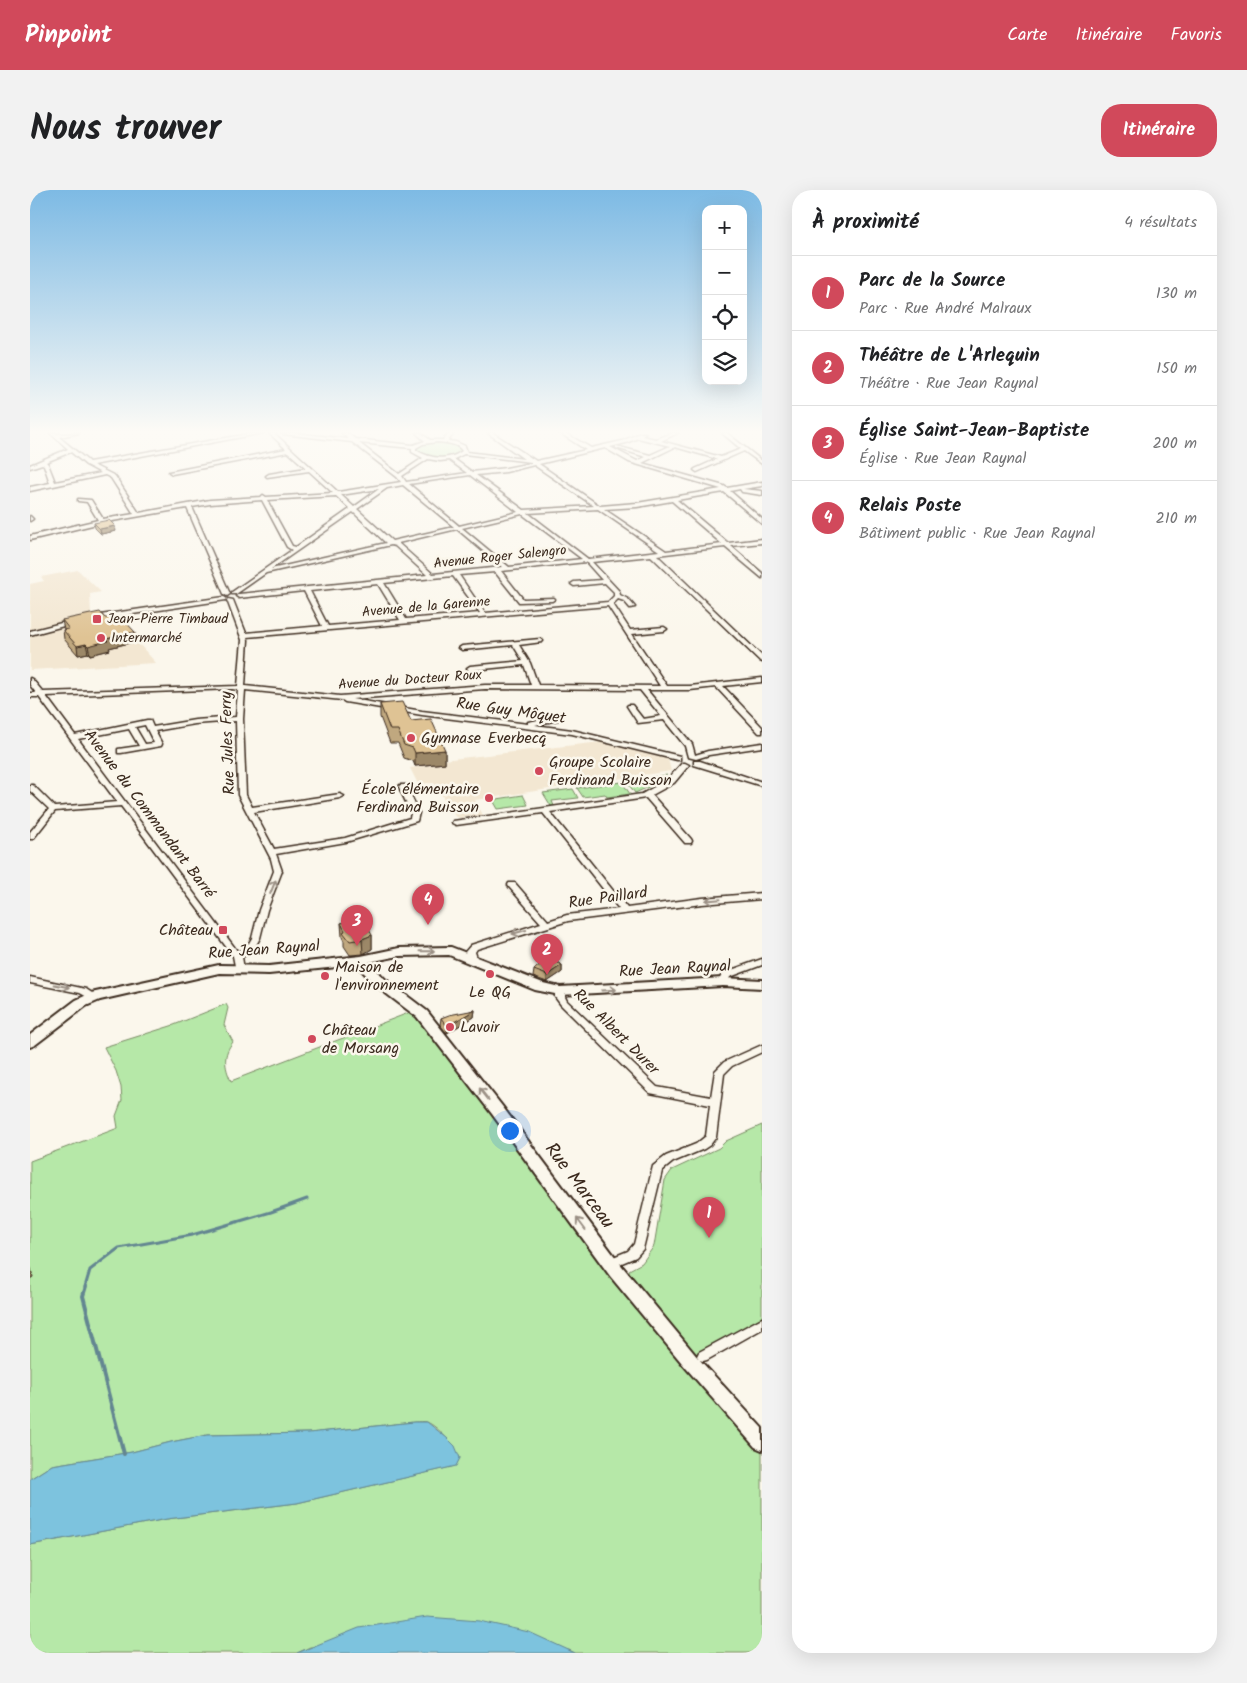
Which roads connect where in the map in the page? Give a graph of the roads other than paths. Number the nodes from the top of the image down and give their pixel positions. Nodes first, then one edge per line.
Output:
1 (89, 501) edge
2 (130, 501) edge
3 (228, 501) edge
4 (265, 501) edge
5 (344, 501) edge
6 (364, 501) edge
7 (426, 501) edge
8 (509, 501) edge
9 (589, 501) edge
10 (659, 501) edge
11 (676, 501) edge
12 (741, 501) edge
13 (189, 506) junction
14 (599, 508) junction
15 (353, 509) junction
16 (523, 512) junction
17 (138, 514) junction
18 (101, 521) junction
19 (762, 522) edge
20 (458, 528) junction
21 (30, 538) edge
22 (762, 541) edge
23 (393, 543) junction
24 (728, 546) junction
25 (296, 549) junction
26 (665, 553) junction
27 (653, 554) junction
28 (588, 561) junction
29 (508, 569) junction
30 (496, 570) junction
31 (263, 572) junction
32 (455, 574) junction
33 (431, 576) junction
34 (762, 576) edge
35 (607, 581) junction
36 (380, 582) junction
37 (574, 584) dead end
38 (306, 589) junction
39 (237, 594) junction
40 (617, 596) junction
41 (227, 598) junction
42 (552, 598) dead end
43 (610, 604) junction
44 (632, 607) dead end
45 (484, 615) junction
46 (85, 620) edge
47 (77, 622) edge
48 (404, 622) junction
49 (326, 628) junction
50 (664, 629) dead end
51 (628, 632) junction
52 (30, 633) edge
53 (244, 635) junction
54 (540, 641) dead end
55 (516, 643) junction
56 (462, 648) dead end
57 (762, 660) edge
58 (527, 663) junction
59 (472, 673) dead end
60 (30, 680) edge
61 (762, 680) edge
62 (719, 686) junction
63 (241, 687) junction
64 (535, 687) junction
65 (641, 687) junction
66 (664, 687) junction
67 (41, 694) junction
68 (30, 695) edge
69 (340, 698) junction
70 (369, 705) joint
71 (630, 706) dead end
72 (560, 718) dead end
73 (666, 718) junction
74 (240, 719) junction
75 (131, 726) junction
76 (530, 726) junction
77 (151, 730) junction
78 (762, 731) edge
79 (73, 738) junction
80 (762, 745) edge
81 (143, 747) junction
82 (121, 752) dead end
83 (677, 758) junction
84 (695, 758) junction
85 (684, 765) junction
86 (762, 784) edge
87 (403, 787) dead end
88 (30, 788) edge
89 (647, 794) junction
90 (340, 796) dead end
91 (122, 804) junction
92 (54, 809) junction
93 (249, 810) junction
94 (545, 810) junction
95 (456, 823) dead end
96 (30, 837) edge
97 (688, 842) dead end
98 (271, 852) junction
99 (512, 885) dead end
100 (762, 896) edge
101 (624, 910) junction
102 (546, 924) junction
103 (472, 958) junction
104 (361, 960) junction
105 (238, 962) junction
106 (762, 962) edge
107 (30, 980) edge
108 (724, 982) junction
109 (762, 984) edge
110 (560, 991) junction
111 (93, 997) junction
112 (30, 1042) edge
113 (762, 1048) edge
114 (715, 1102) junction
115 (610, 1263) junction
116 (762, 1323) edge
117 (703, 1356) dead end
118 (762, 1441) edge

1 - 18 street
2 - 17 street
3 - 13 street
4 - 25 street
5 - 15 street
6 - 15 street
7 - 20 street
8 - 16 street
9 - 14 street
10 - 14 street
11 - 24 street
12 - 19 street
13 - 17 street
13 - 41 street, Rue Jules Ferry
14 - 16 street
14 - 26 street
15 - 23 street
15 - 25 street
16 - 20 street
16 - 28 street
17 - 18 street
18 - 21 street
20 - 23 street
20 - 29 street
22 - 24 street, Avenue Roger Salengro
23 - 31 street
23 - 33 street
24 - 26 street, Avenue Roger Salengro
24 - 34 street
25 - 31 street
26 - 27 street, Avenue Roger Salengro
27 - 28 street, Avenue Roger Salengro
27 - 57 street
28 - 29 street, Avenue Roger Salengro
28 - 35 street
29 - 30 street, Avenue Roger Salengro
30 - 32 street, Avenue Roger Salengro
30 - 42 street
31 - 39 street
32 - 33 street, Avenue Roger Salengro
32 - 45 street
33 - 36 street, Avenue Roger Salengro
35 - 37 street
35 - 40 street
36 - 38 street, Avenue Roger Salengro
36 - 48 street
38 - 39 street, Avenue Roger Salengro
38 - 49 street
39 - 41 street
40 - 43 street
40 - 44 street
41 - 46 street
41 - 53 street, Rue Jules Ferry
43 - 45 street, Avenue de la Garenne
43 - 51 street
45 - 48 street, Avenue de la Garenne
47 - 52 street
48 - 49 street, Avenue de la Garenne
49 - 53 street, Avenue de la Garenne
50 - 51 street
51 - 66 street
53 - 63 street, Rue Jules Ferry
54 - 55 street
55 - 56 street
55 - 58 street
58 - 59 street
58 - 64 street
60 - 67 street, Avenue du Commandant Barré
61 - 62 street, Avenue du Docteur Roux
62 - 66 street, Avenue du Docteur Roux
62 - 78 street
63 - 67 street, Avenue du Docteur Roux
63 - 69 street, Avenue du Docteur Roux
63 - 74 street, Rue Jules Ferry
64 - 65 street, Avenue du Docteur Roux
64 - 69 street, Avenue du Docteur Roux
65 - 66 street, Avenue du Docteur Roux
65 - 73 street
67 - 68 street, Avenue du Docteur Roux
67 - 79 street, Avenue du Commandant Barré
69 - 70 street, Rue Guy Môquet
70 - 76 street, Rue Guy Môquet
71 - 73 street
72 - 76 street
73 - 84 street
74 - 77 street
74 - 93 street, Rue Jules Ferry
75 - 77 street
75 - 79 street
75 - 81 street
76 - 83 street, Rue Guy Môquet
77 - 81 street
79 - 91 street, Avenue du Commandant Barré
80 - 84 street
81 - 82 street
83 - 84 street
83 - 85 street
84 - 85 street
84 - 86 street
85 - 89 street
87 - 98 street
88 - 92 street
89 - 94 street
89 - 97 street
90 - 93 street
91 - 92 street
91 - 105 street, Avenue du Commandant Barré
92 - 96 street
93 - 98 street, Rue Jules Ferry
94 - 95 street
94 - 101 street
105 -> 98 street, Rue Jules Ferry
99 - 102 street
100 -> 101 street, Rue Paillard
101 - 102 street, Rue Paillard
102 -> 103 street, Rue Paillard
104 -> 103 main road, Rue Jean Raynal
103 - 110 main road, Rue Jean Raynal
104 - 105 main road, Rue Jean Raynal
115 -> 104 main road, Rue Marceau
105 - 111 main road, Rue Jean Raynal
106 - 108 street
107 -> 111 street
108 - 109 main road, Rue Jean Raynal
110 -> 108 main road, Rue Jean Raynal
110 - 114 street, Rue Albert Durer
111 - 112 main road, Rue Jean Raynal
113 - 114 street
114 - 115 street
115 - 118 main road, Rue Marceau
116 - 117 street

